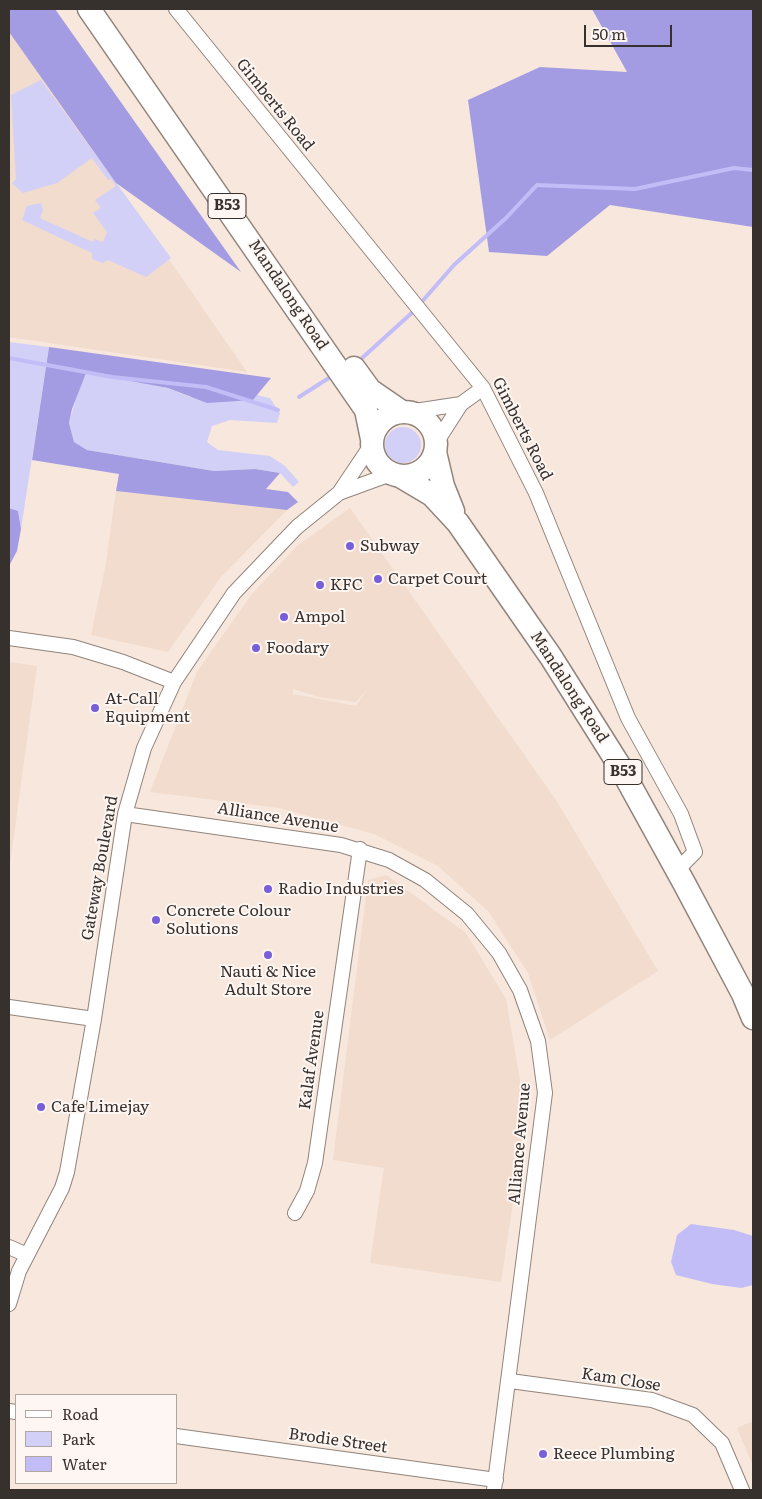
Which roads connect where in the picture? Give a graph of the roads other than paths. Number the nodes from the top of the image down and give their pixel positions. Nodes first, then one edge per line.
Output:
1 (89, 9) edge
2 (103, 9) edge
3 (176, 9) edge
4 (483, 388) junction
5 (461, 404) junction
6 (405, 412) junction
7 (372, 441) junction
8 (436, 447) junction
9 (396, 475) junction
10 (339, 494) junction
11 (458, 523) junction
12 (9, 638) edge
13 (174, 682) junction
14 (125, 814) junction
15 (360, 849) junction
16 (677, 870) junction
17 (9, 1007) edge
18 (753, 1018) edge
19 (94, 1019) junction
20 (295, 1213) dead end
21 (9, 1246) edge
22 (27, 1255) junction
23 (9, 1304) edge
24 (510, 1381) junction
25 (178, 1436) edge
26 (495, 1485) edge
27 (742, 1490) edge

1 - 7 main road, Mandalong Road / B53
2 - 6 main road, Mandalong Road / B53
3 - 4 street, Gimberts Road
4 - 5 street
4 - 16 street, Gimberts Road
5 - 6 street
5 - 8 street
6 - 7 main road
6 - 8 main road, B53
7 - 9 main road, B53
7 - 10 street, Gateway Boulevard
8 - 9 main road
8 - 11 main road, Mandalong Road / B53
9 - 10 street, Gateway Boulevard
9 - 11 main road, Mandalong Road / B53
10 - 13 street, Gateway Boulevard
11 - 16 main road, Mandalong Road / B53
12 - 13 street
13 - 14 street, Gateway Boulevard
14 - 15 street, Alliance Avenue
14 - 19 street, Gateway Boulevard
15 - 20 street, Kalaf Avenue
15 - 24 street, Alliance Avenue
16 - 18 main road, Mandalong Road / B53
17 - 19 street
19 - 22 street, Gateway Boulevard
21 - 22 street
22 - 23 street, Gateway Boulevard
24 - 26 street, Alliance Avenue
24 - 27 street, Kam Close
25 - 26 street, Brodie Street

